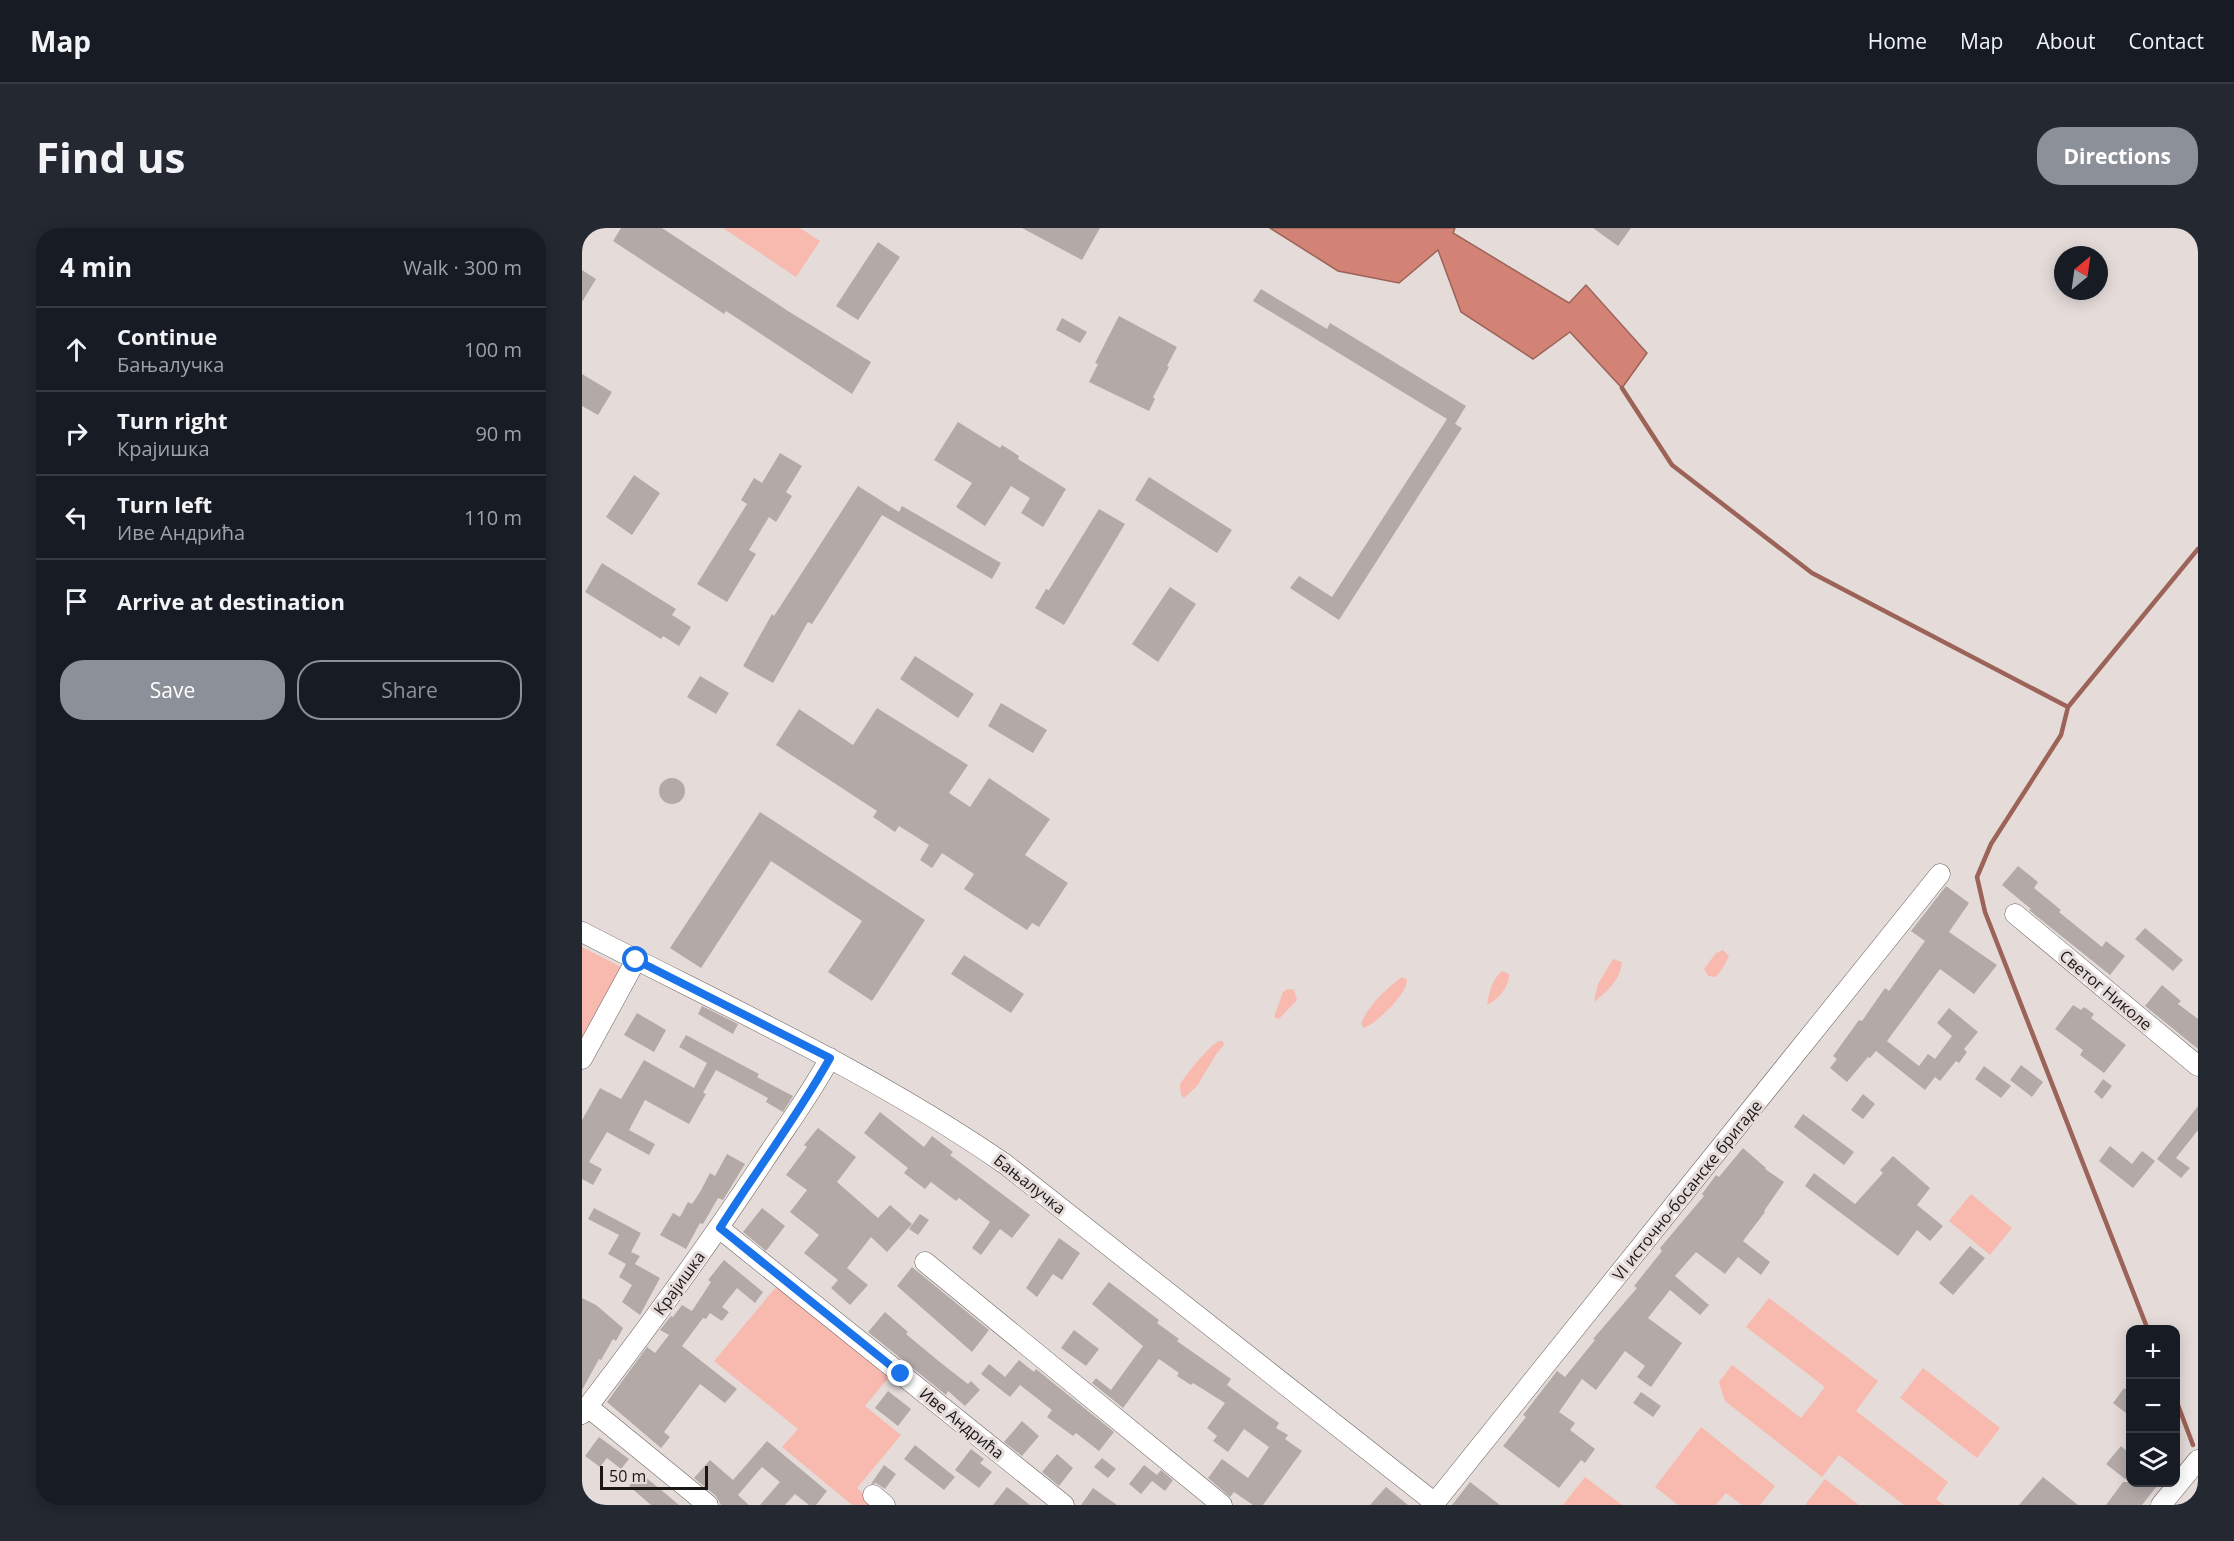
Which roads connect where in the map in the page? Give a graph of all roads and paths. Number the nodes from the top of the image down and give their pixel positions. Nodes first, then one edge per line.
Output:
1 (1940, 874) dead end
2 (2015, 914) dead end
3 (582, 932) edge
4 (636, 960) junction
5 (830, 1058) junction
6 (582, 1059) edge
7 (2198, 1065) edge
8 (720, 1228) junction
9 (925, 1262) dead end
10 (585, 1410) edge
11 (2198, 1460) edge
12 (1434, 1504) edge
13 (708, 1505) edge
14 (1064, 1505) edge
15 (1222, 1505) edge
16 (2161, 1505) edge

1 - 12 street, VI источно-босанске бригаде
2 - 7 street, Светог Николе
3 - 4 street, Бањалучка
4 - 5 street, Бањалучка
4 - 6 street
5 - 8 street, Крајишка
5 - 12 street, Бањалучка
8 - 10 street, Крајишка
8 - 14 street, Иве Андрића
9 - 15 street
10 - 13 street
11 - 16 street

